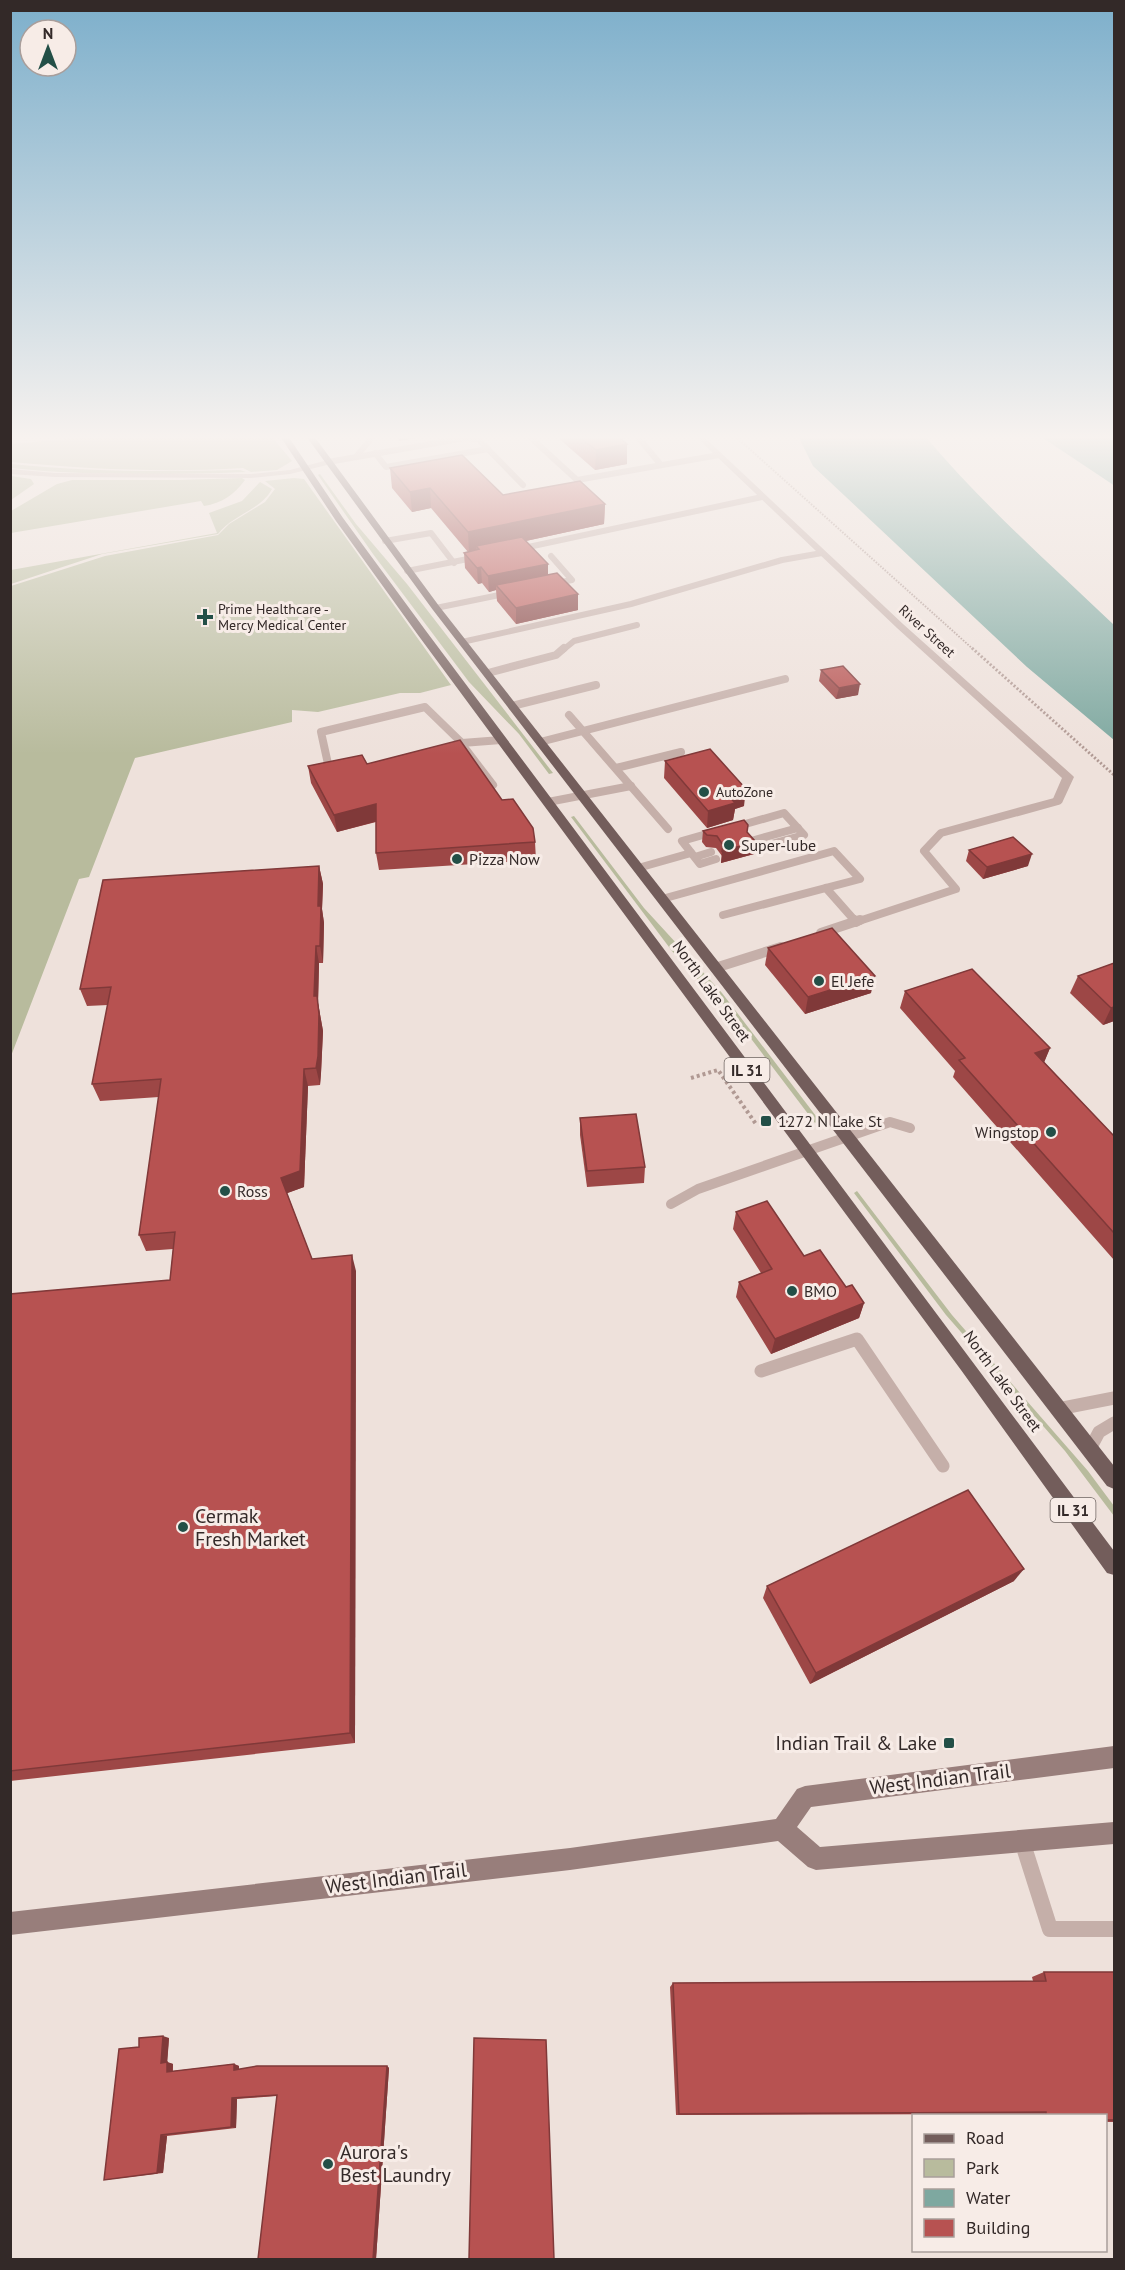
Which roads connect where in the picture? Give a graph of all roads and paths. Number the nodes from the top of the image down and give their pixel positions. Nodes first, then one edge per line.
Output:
1 (356, 542) edge
2 (386, 542) edge
3 (439, 542) edge
4 (551, 542) edge
5 (810, 542) edge
6 (853, 542) edge
7 (509, 551) edge
8 (822, 553) junction
9 (487, 555) edge
10 (551, 556) dead end
11 (454, 562) junction
12 (407, 571) junction
13 (538, 587) edge
14 (515, 591) edge
15 (436, 608) junction
16 (637, 625) dead end
17 (462, 642) junction
18 (488, 674) junction
19 (785, 679) dead end
20 (596, 685) dead end
21 (512, 706) junction
22 (569, 715) dead end
23 (584, 732) junction
24 (501, 740) junction
25 (540, 742) junction
26 (462, 744) junction
27 (451, 746) edge
28 (681, 752) dead end
29 (616, 768) junction
30 (340, 771) edge
31 (1114, 775) edge
32 (493, 785) edge
33 (631, 786) junction
34 (581, 795) junction
35 (1058, 801) joint
36 (548, 802) junction
37 (668, 829) dead end
38 (754, 845) edge
39 (693, 855) junction
40 (714, 856) dead end
41 (638, 868) junction
42 (826, 888) junction
43 (662, 899) junction
44 (723, 915) dead end
45 (856, 922) junction
46 (813, 936) edge
47 (792, 943) edge
48 (715, 968) junction
49 (691, 1078) dead end
50 (756, 1124) dead end
51 (910, 1128) dead end
52 (848, 1137) junction
53 (807, 1152) junction
54 (671, 1204) dead end
55 (761, 1371) dead end
56 (1114, 1398) edge
57 (1058, 1408) junction
58 (1114, 1423) edge
59 (1090, 1449) junction
60 (943, 1466) dead end
61 (1114, 1480) edge
62 (1114, 1566) edge
63 (1114, 1757) edge
64 (782, 1829) junction
65 (1114, 1833) edge
66 (1022, 1841) junction
67 (10, 1924) edge
68 (1114, 1929) edge

1 - 24 main road, North Lake Street / IL 31
2 - 12 main road, North Lake Street
3 - 11 lane
4 - 7 lane
5 - 8 street, River Street
6 - 31 path
8 - 17 lane
8 - 35 street, River Street
9 - 11 lane
10 - 13 lane
11 - 12 lane
12 - 15 main road, North Lake Street
14 - 15 lane
15 - 17 main road, North Lake Street
16 - 18 lane
17 - 18 main road, North Lake Street
18 - 21 main road, North Lake Street
19 - 23 lane
20 - 21 lane
21 - 25 main road, North Lake Street
22 - 23 lane
23 - 25 lane
23 - 29 lane
24 - 26 lane
24 - 36 main road, North Lake Street / IL 31
25 - 34 main road, North Lake Street
26 - 27 lane
26 - 30 lane
26 - 32 lane
28 - 29 lane
29 - 33 lane
33 - 34 lane
33 - 37 lane
34 - 36 lane
34 - 41 main road, North Lake Street
35 - 45 lane
36 - 53 main road, North Lake Street / IL 31
38 - 39 lane
39 - 40 lane
39 - 41 lane
41 - 43 main road, North Lake Street
42 - 43 lane
42 - 44 lane
42 - 45 lane
43 - 48 main road, North Lake Street
45 - 46 lane
47 - 48 lane
48 - 52 main road, North Lake Street
49 - 50 path
51 - 52 lane
52 - 53 lane
52 - 57 main road, North Lake Street
53 - 54 lane
53 - 62 main road, North Lake Street / IL 31
55 - 60 lane
56 - 57 lane
57 - 59 main road, North Lake Street
58 - 59 lane
59 - 61 main road, North Lake Street
63 - 64 main road, West Indian Trail
64 - 66 main road
64 - 67 main road, West Indian Trail
65 - 66 main road
66 - 68 lane

